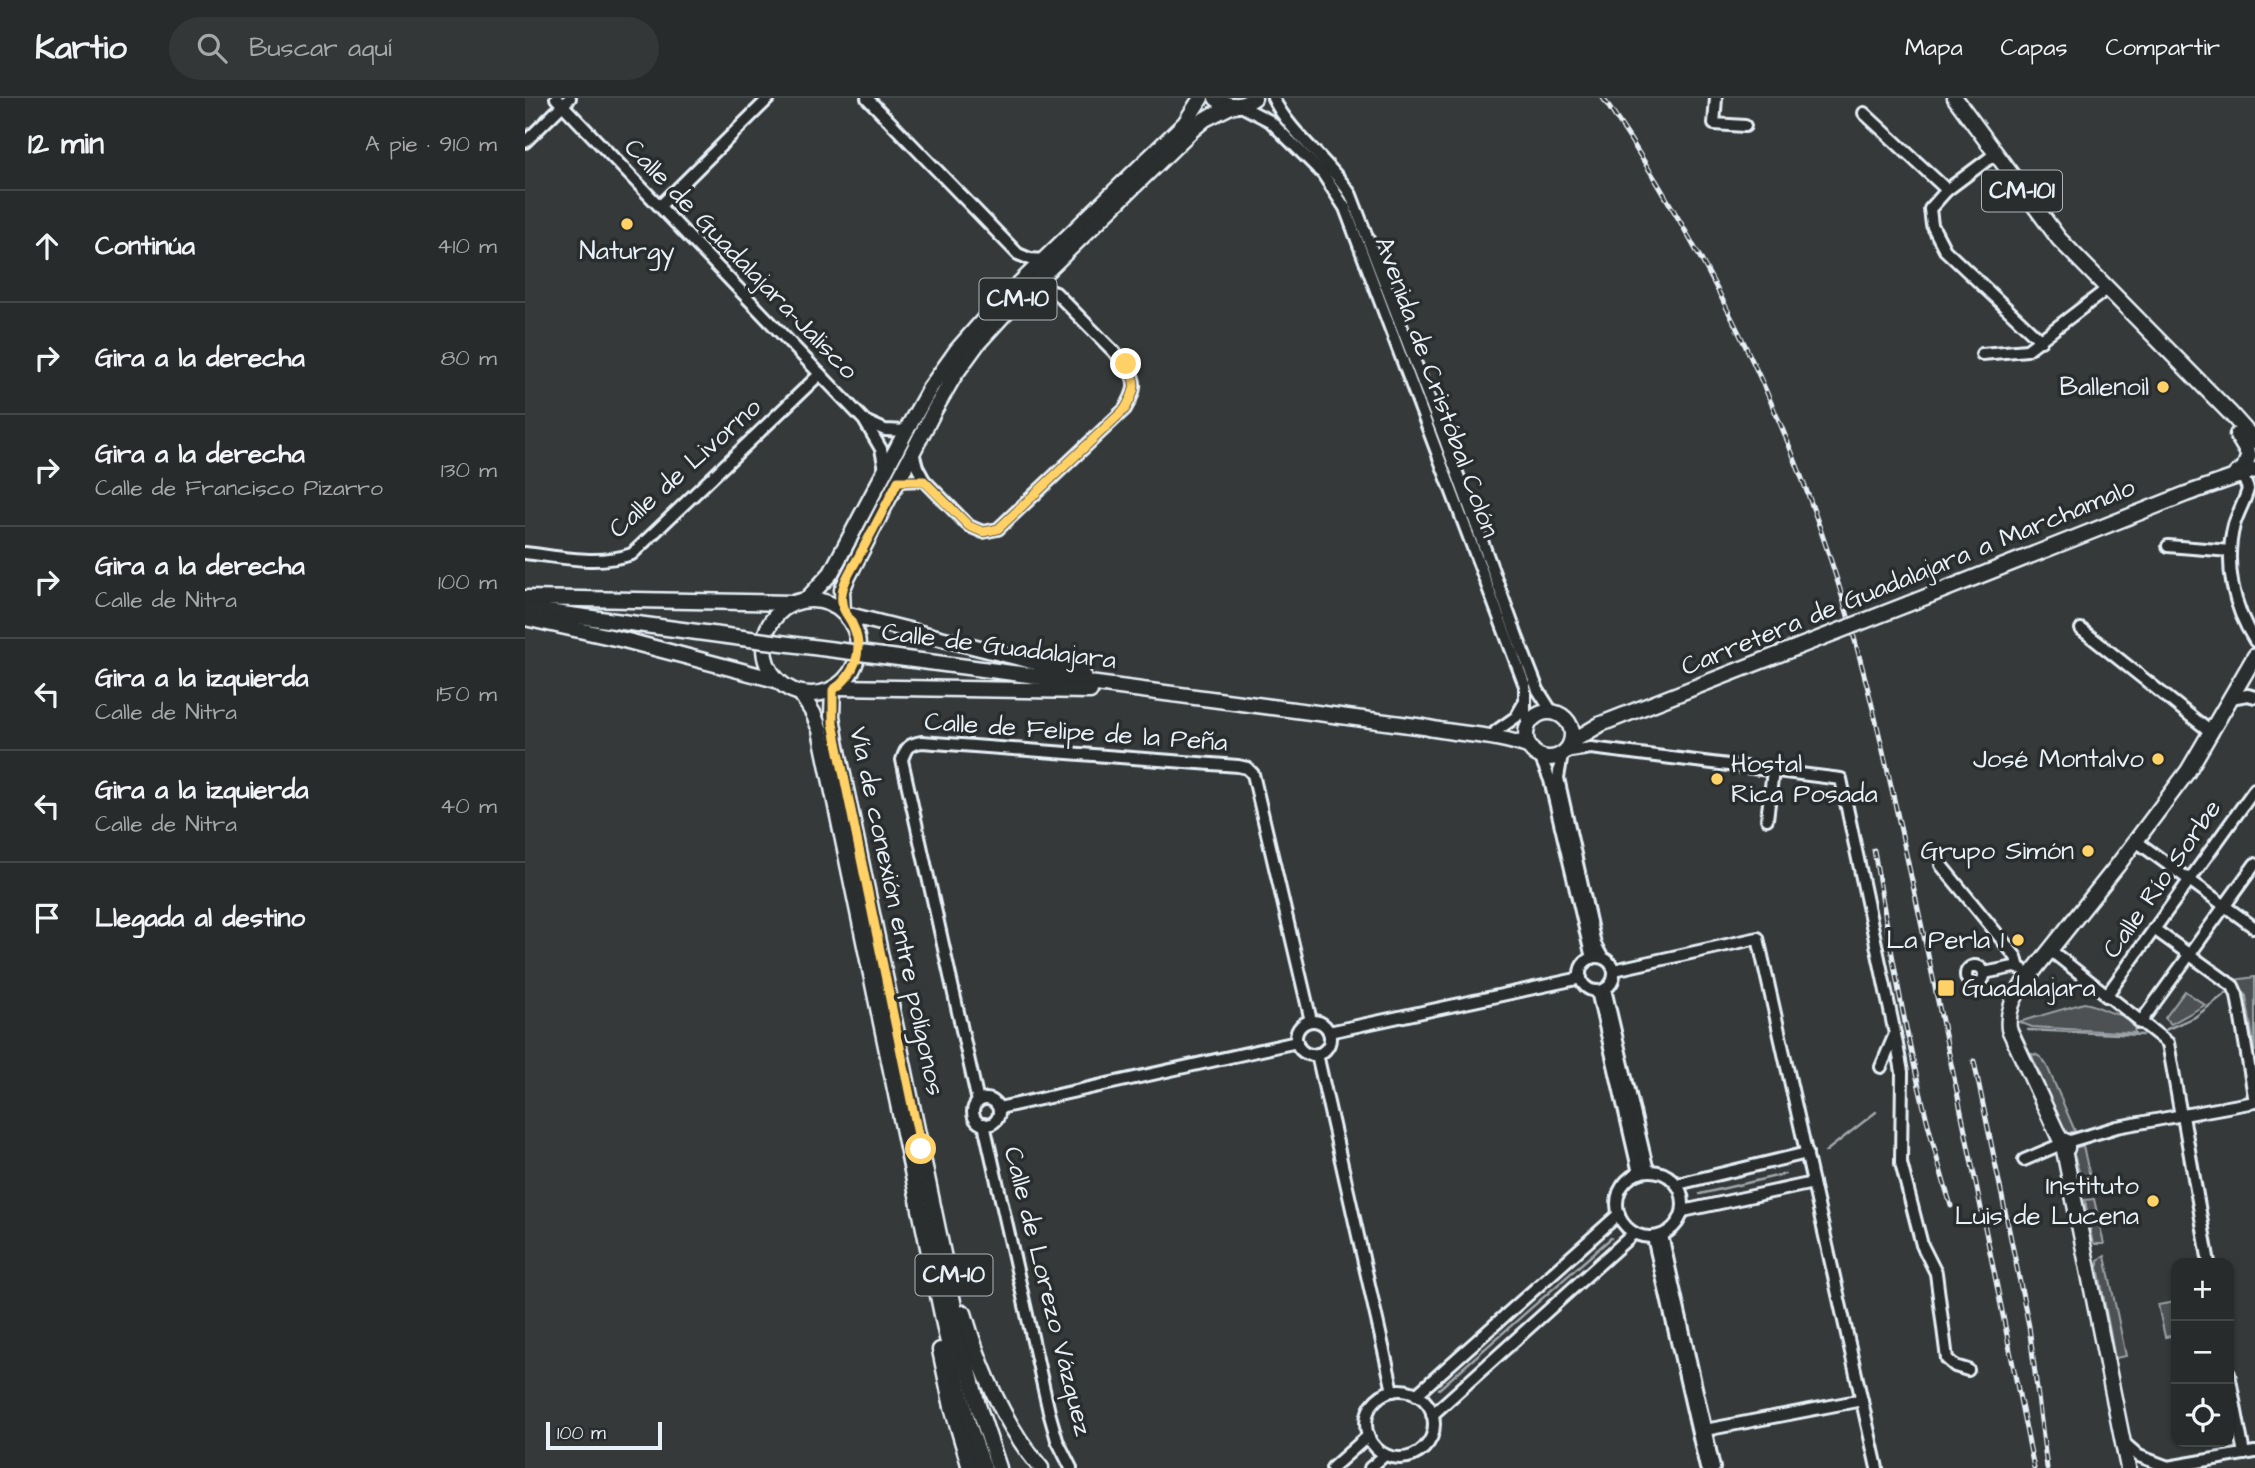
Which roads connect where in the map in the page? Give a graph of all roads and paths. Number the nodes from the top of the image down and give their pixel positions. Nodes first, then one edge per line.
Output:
1 (769, 98) edge
2 (867, 98) edge
3 (1201, 98) edge
4 (1216, 98) edge
5 (1254, 98) edge
6 (1273, 98) edge
7 (1716, 98) edge
8 (1955, 98) edge
9 (563, 100) edge
10 (1236, 105) junction
11 (1864, 113) dead end
12 (1745, 126) dead end
13 (525, 142) edge
14 (1995, 154) junction
15 (1947, 190) junction
16 (660, 206) junction
17 (1019, 254) junction
18 (1047, 264) junction
19 (1028, 282) junction
20 (2107, 289) junction
21 (1056, 293) junction
22 (2041, 341) junction
23 (2158, 341) junction
24 (1982, 354) dead end
25 (820, 374) junction
26 (864, 420) junction
27 (906, 431) junction
28 (2237, 435) junction
29 (2255, 441) edge
30 (913, 452) junction
31 (2255, 452) edge
32 (885, 469) junction
33 (2255, 470) edge
34 (2233, 476) junction
35 (898, 481) junction
36 (924, 481) junction
37 (2255, 487) edge
38 (2246, 498) junction
39 (2168, 546) dead end
40 (2229, 551) junction
41 (525, 552) edge
42 (525, 598) edge
43 (801, 601) junction
44 (525, 609) edge
45 (844, 613) junction
46 (525, 618) edge
47 (2081, 629) dead end
48 (2255, 641) edge
49 (2255, 656) edge
50 (2255, 666) edge
51 (776, 680) junction
52 (859, 688) junction
53 (835, 689) junction
54 (801, 694) junction
55 (1189, 695) junction
56 (2255, 696) edge
57 (2236, 697) junction
58 (1525, 701) junction
59 (1263, 705) junction
60 (1552, 712) junction
61 (832, 716) junction
62 (2222, 716) junction
63 (1529, 725) junction
64 (1424, 727) junction
65 (1496, 731) junction
66 (2212, 733) junction
67 (1569, 742) junction
68 (1535, 752) junction
69 (1773, 771) junction
70 (2255, 789) edge
71 (1767, 818) dead end
72 (2136, 841) junction
73 (1941, 864) dead end
74 (2255, 864) edge
75 (2188, 881) junction
76 (2224, 906) junction
77 (2255, 928) edge
78 (2154, 929) junction
79 (2050, 950) junction
80 (2190, 954) junction
81 (1597, 957) junction
82 (1614, 970) junction
83 (2025, 971) junction
84 (1984, 973) dead end
85 (1581, 978) junction
86 (1601, 990) junction
87 (2106, 996) junction
88 (1311, 1021) junction
89 (2140, 1023) junction
90 (1329, 1032) junction
91 (1895, 1034) junction
92 (1297, 1042) junction
93 (1317, 1054) junction
94 (897, 1067) junction
95 (1881, 1068) dead end
96 (978, 1102) junction
97 (2255, 1102) edge
98 (999, 1108) junction
99 (2182, 1116) junction
100 (984, 1125) junction
101 (2062, 1145) junction
102 (1807, 1153) junction
103 (2024, 1160) dead end
104 (1644, 1172) junction
105 (1813, 1183) junction
106 (1678, 1184) junction
107 (1683, 1211) junction
108 (1619, 1214) junction
109 (1634, 1233) junction
110 (1657, 1236) junction
111 (2208, 1258) edge
112 (1968, 1370) dead end
113 (2232, 1384) edge
114 (1393, 1391) junction
115 (1416, 1395) junction
116 (1862, 1400) junction
117 (1432, 1415) junction
118 (1705, 1430) junction
119 (1368, 1436) junction
120 (2123, 1443) junction
121 (1418, 1453) junction
122 (2249, 1453) edge
123 (1389, 1456) junction
124 (970, 1468) edge
125 (984, 1468) edge
126 (999, 1468) edge
127 (1041, 1468) edge
128 (1070, 1468) edge
129 (1332, 1468) edge
130 (1370, 1468) edge
131 (1405, 1468) edge
132 (1413, 1468) edge
133 (1706, 1468) edge
134 (1714, 1468) edge
135 (1877, 1468) edge
136 (2128, 1468) edge
137 (2166, 1468) edge

1 - 16 street
2 - 17 street
3 - 18 main road, CM-10
4 - 10 main road
5 - 10 main road, CM-10
6 - 60 street, Avenida de Cristóbal Colón
7 - 12 street
8 - 14 main road, CM-101
9 - 13 street
9 - 16 street, Calle de Guadalajara-Jalisco
10 - 18 main road, CM-10
10 - 58 street, Avenida de Cristóbal Colón
11 - 15 street
14 - 15 street
14 - 20 main road, CM-101
15 - 22 street
16 - 25 street, Calle de Guadalajara-Jalisco
17 - 18 street
17 - 19 street
18 - 19 main road, CM-10
18 - 21 street
19 - 21 street
19 - 27 main road, CM-10
19 - 30 main road, CM-10
20 - 22 street
20 - 23 main road, CM-101
21 - 36 street
22 - 24 street
23 - 28 main road, CM-101
23 - 29 main road, CM-101
25 - 26 street, Calle de Guadalajara-Jalisco
25 - 41 street, Calle de Livorno
26 - 27 street, Calle de Guadalajara-Jalisco
26 - 32 street, Calle de Guadalajara-Jalisco
27 - 32 main road, CM-10
28 - 31 main road, CM-101
28 - 34 main road
30 - 35 main road, CM-10
30 - 36 street
32 - 43 main road, CM-10
33 - 34 main road, Carretera de Guadalajara a Marchamalo
34 - 38 street
34 - 67 main road, Carretera de Guadalajara a Marchamalo, bridge
35 - 36 street
35 - 45 main road, CM-10
37 - 38 street
38 - 40 street
39 - 40 street
40 - 48 street
42 - 43 main road
43 - 45 main road
43 - 51 main road, CM-10
44 - 55 main road, Calle de Guadalajara, bridge
45 - 53 main road
45 - 59 main road
46 - 51 main road
47 - 66 street
49 - 62 main road
50 - 57 main road
51 - 54 main road
52 - 53 main road
52 - 55 main road
52 - 61 main road
53 - 54 main road
53 - 61 main road, Vía de conexión entre polígonos / CM-10
54 - 94 main road, Vía de conexión entre polígonos / CM-10
55 - 59 main road, Calle de Guadalajara
56 - 57 street
57 - 62 main road
58 - 63 street, Avenida de Cristóbal Colón
58 - 65 street
59 - 64 main road, Calle de Guadalajara
60 - 63 main road
60 - 67 main road
61 - 94 main road, Vía de conexión entre polígonos / CM-10
62 - 66 main road
63 - 65 main road, Calle de Guadalajara
63 - 68 main road
64 - 65 main road, Calle de Guadalajara
64 - 68 main road, Calle de Guadalajara
66 - 72 main road
67 - 68 main road
67 - 69 street
67 - 81 street
68 - 81 street
69 - 71 street
69 - 91 street
70 - 75 street, Calle Río Sorbe
72 - 75 street
72 - 79 main road
73 - 83 street
74 - 76 street
75 - 76 street
75 - 78 street, Calle Río Sorbe
76 - 77 street
76 - 80 street
78 - 80 street
78 - 87 street, Calle Río Sorbe
79 - 83 main road
79 - 87 street
80 - 89 street
80 - 97 street
81 - 82 street
81 - 85 street
82 - 86 street
82 - 102 street
83 - 84 street
83 - 101 main road
85 - 86 street
85 - 90 street
86 - 104 street
87 - 89 street
88 - 90 street
88 - 92 street
88 - 96 street, Calle de Felipe de la Peña
89 - 99 street
90 - 93 street
91 - 95 street
91 - 112 street
92 - 93 street
92 - 98 street
93 - 114 street
94 - 124 main road, CM-10
94 - 125 main road, Vía de conexión entre polígonos / CM-10
94 - 126 main road, Vía de conexión entre polígonos / CM-10
94 - 127 main road, CM-10
96 - 98 street
96 - 100 street
97 - 99 street
98 - 100 street
99 - 101 street
99 - 111 street
100 - 128 street, Calle de Lorezo Vázquez
101 - 103 street
101 - 120 main road
102 - 105 street
102 - 106 street
104 - 106 street
104 - 108 street
105 - 107 street
105 - 116 street
106 - 107 street
107 - 110 street
108 - 109 street
108 - 115 street
109 - 110 street
109 - 117 street
110 - 118 street
110 - 133 street
113 - 122 street
114 - 115 street
114 - 119 street
115 - 117 street
116 - 118 street
116 - 135 street
117 - 121 street
118 - 134 street
119 - 123 street
119 - 129 street
120 - 136 main road
120 - 137 street
121 - 123 street
121 - 132 street
122 - 137 street
123 - 130 street
123 - 131 street

